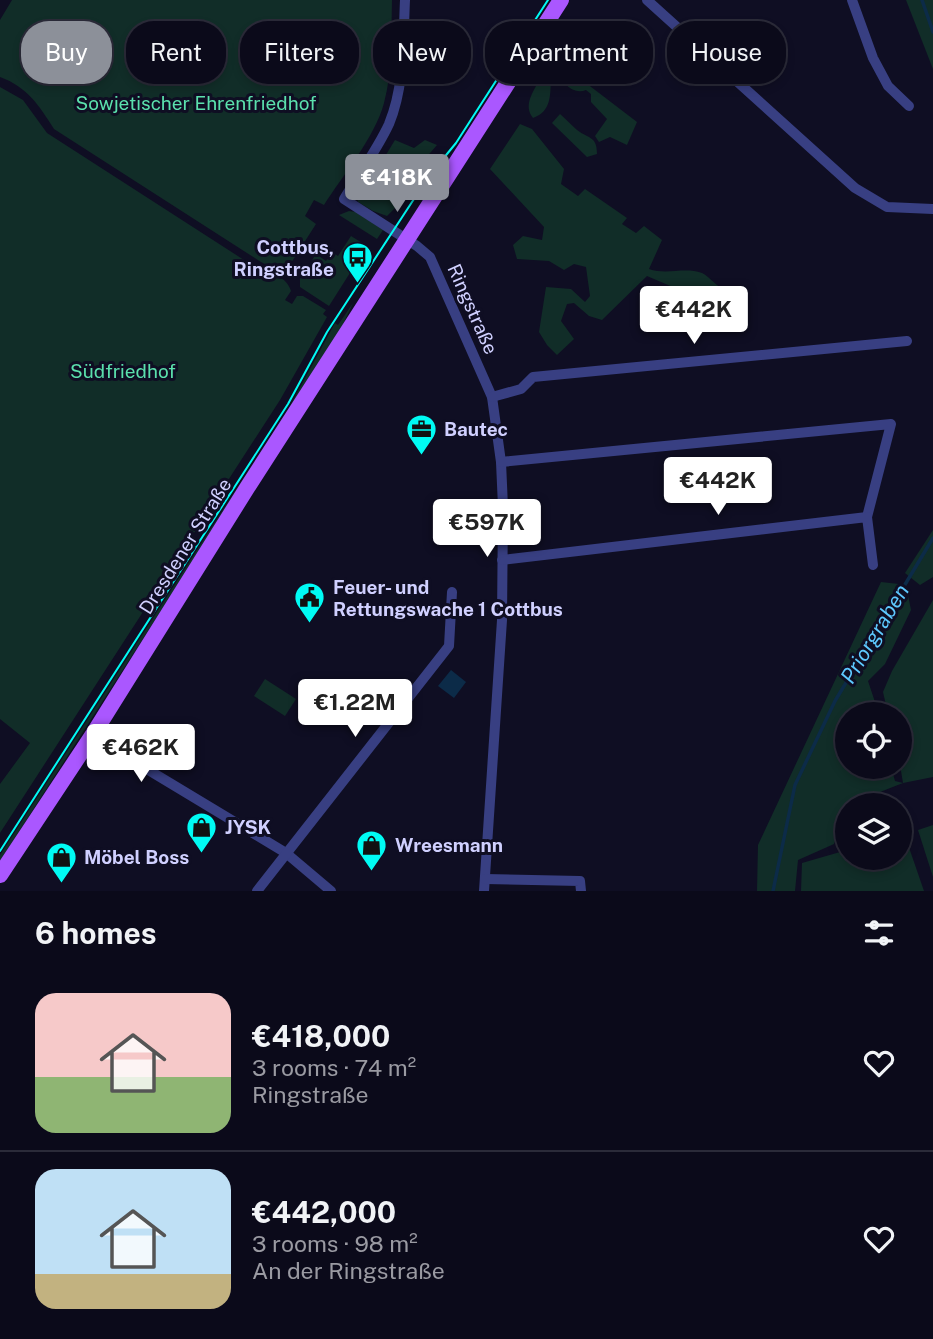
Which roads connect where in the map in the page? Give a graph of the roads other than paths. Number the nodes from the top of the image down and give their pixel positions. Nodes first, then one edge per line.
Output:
1 (405, 0) edge
2 (561, 0) edge
3 (647, 0) edge
4 (852, 0) edge
5 (909, 106) dead end
6 (933, 209) edge
7 (408, 240) junction
8 (907, 341) dead end
9 (492, 397) junction
10 (501, 462) junction
11 (867, 517) junction
12 (502, 560) junction
13 (873, 565) dead end
14 (452, 592) dead end
15 (92, 736) junction
16 (286, 853) junction
17 (0, 875) edge
18 (484, 885) edge
19 (257, 891) edge
20 (331, 891) edge
21 (581, 891) edge

1 - 7 street, Ringstraße
2 - 7 main road, Dresdener Straße
3 - 6 street
4 - 5 street
7 - 9 street, Ringstraße
7 - 15 main road, Dresdener Straße
8 - 9 street
9 - 10 street, Ringstraße
10 - 11 street
10 - 12 street, Ringstraße
11 - 12 street
11 - 13 street
12 - 18 street, Ringstraße
14 - 16 street
15 - 16 street
15 - 17 main road, Dresdener Straße
16 - 19 street
16 - 20 street
18 - 21 street, Ringstraße

